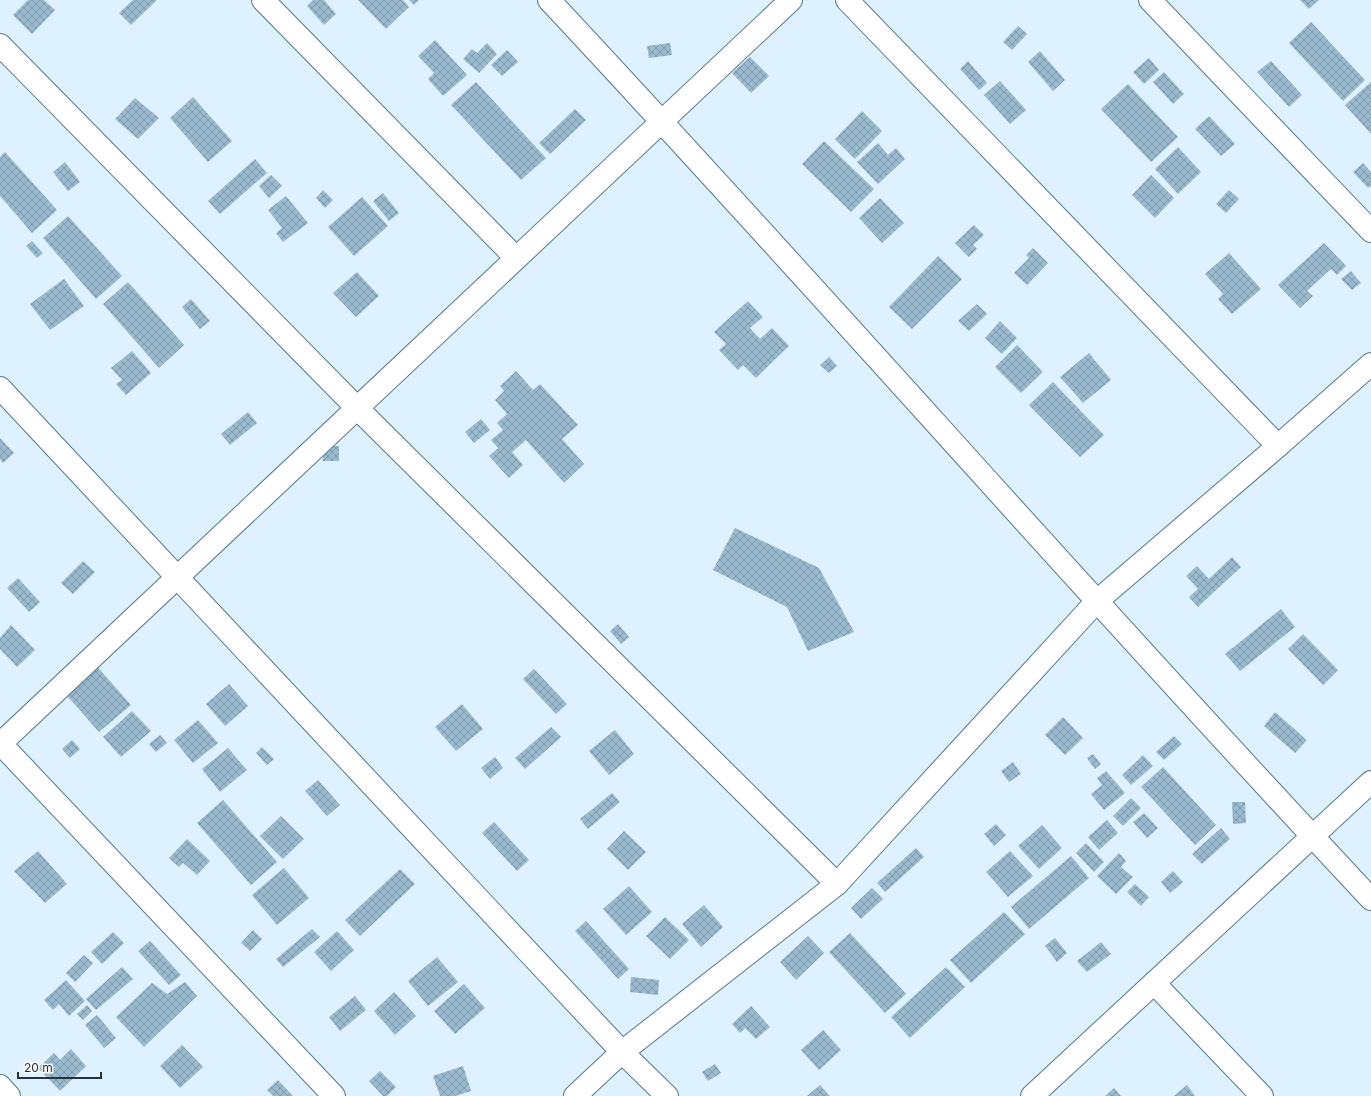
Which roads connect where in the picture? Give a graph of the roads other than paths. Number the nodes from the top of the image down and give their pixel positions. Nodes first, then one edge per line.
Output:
1 (263, 0) edge
2 (549, 0) edge
3 (791, 0) edge
4 (847, 0) edge
5 (1150, 0) edge
6 (0, 45) edge
7 (662, 121) junction
8 (1371, 231) edge
9 (516, 258) junction
10 (1371, 364) edge
11 (0, 388) edge
12 (357, 408) junction
13 (1278, 446) junction
14 (177, 577) junction
15 (1097, 601) junction
16 (0, 744) edge
17 (1371, 782) edge
18 (1312, 836) junction
19 (837, 884) junction
20 (1371, 899) edge
21 (1154, 983) junction
22 (622, 1052) junction
23 (0, 1086) edge
24 (9, 1096) edge
25 (334, 1096) edge
26 (575, 1096) edge
27 (667, 1096) edge
28 (1032, 1096) edge
29 (1262, 1096) edge

1 - 9 street
2 - 7 street
3 - 7 street
4 - 13 street
5 - 8 street
6 - 12 street
7 - 9 street
7 - 15 street
9 - 12 street
10 - 13 street
11 - 14 street
12 - 14 street
12 - 19 street
13 - 15 street
14 - 16 street
14 - 22 street
15 - 18 street
15 - 19 street
16 - 25 street
17 - 18 street
18 - 20 street
18 - 21 street
19 - 22 street
21 - 28 street
21 - 29 street
22 - 26 street
22 - 27 street
23 - 24 street

